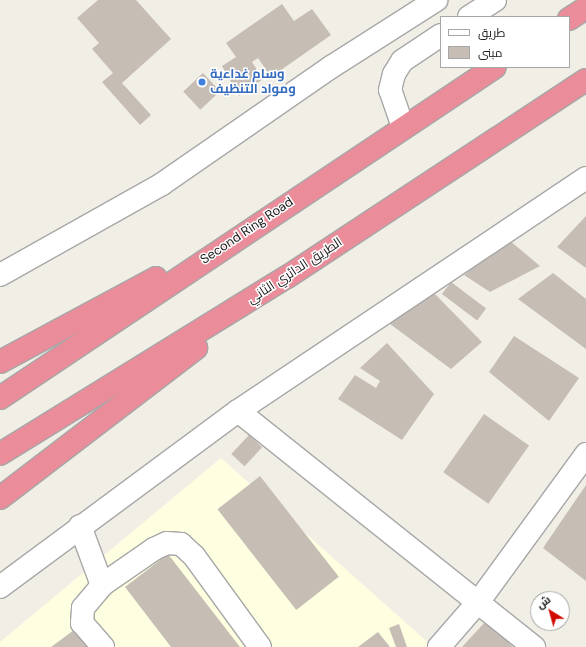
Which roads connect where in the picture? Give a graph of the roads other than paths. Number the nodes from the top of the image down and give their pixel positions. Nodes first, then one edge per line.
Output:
1 (436, 0) edge
2 (495, 0) edge
3 (586, 8) edge
4 (471, 16) edge
5 (570, 18) edge
6 (440, 37) edge
7 (493, 68) edge
8 (586, 80) edge
9 (402, 127) junction
10 (586, 178) edge
11 (251, 228) junction
12 (0, 275) edge
13 (287, 277) junction
14 (0, 362) edge
15 (0, 398) edge
16 (238, 411) junction
17 (0, 454) edge
18 (586, 454) edge
19 (0, 498) edge
20 (80, 526) junction
21 (102, 585) junction
22 (0, 586) edge
23 (479, 601) junction
24 (103, 647) edge
25 (260, 647) edge
26 (439, 647) edge
27 (534, 647) edge

1 - 12 street
2 - 4 street
3 - 5 highway
6 - 9 street
7 - 9 highway, Second Ring Road
8 - 13 highway, الطريق الدائري الثاني
9 - 11 highway, Second Ring Road
10 - 16 street
11 - 14 highway
11 - 15 highway, Second Ring Road
13 - 17 highway, الطريق الدائري الثاني
13 - 19 highway
16 - 20 street
16 - 23 street
18 - 23 street
20 - 21 street
20 - 22 street
21 - 24 street
21 - 25 street
23 - 26 street
23 - 27 street

